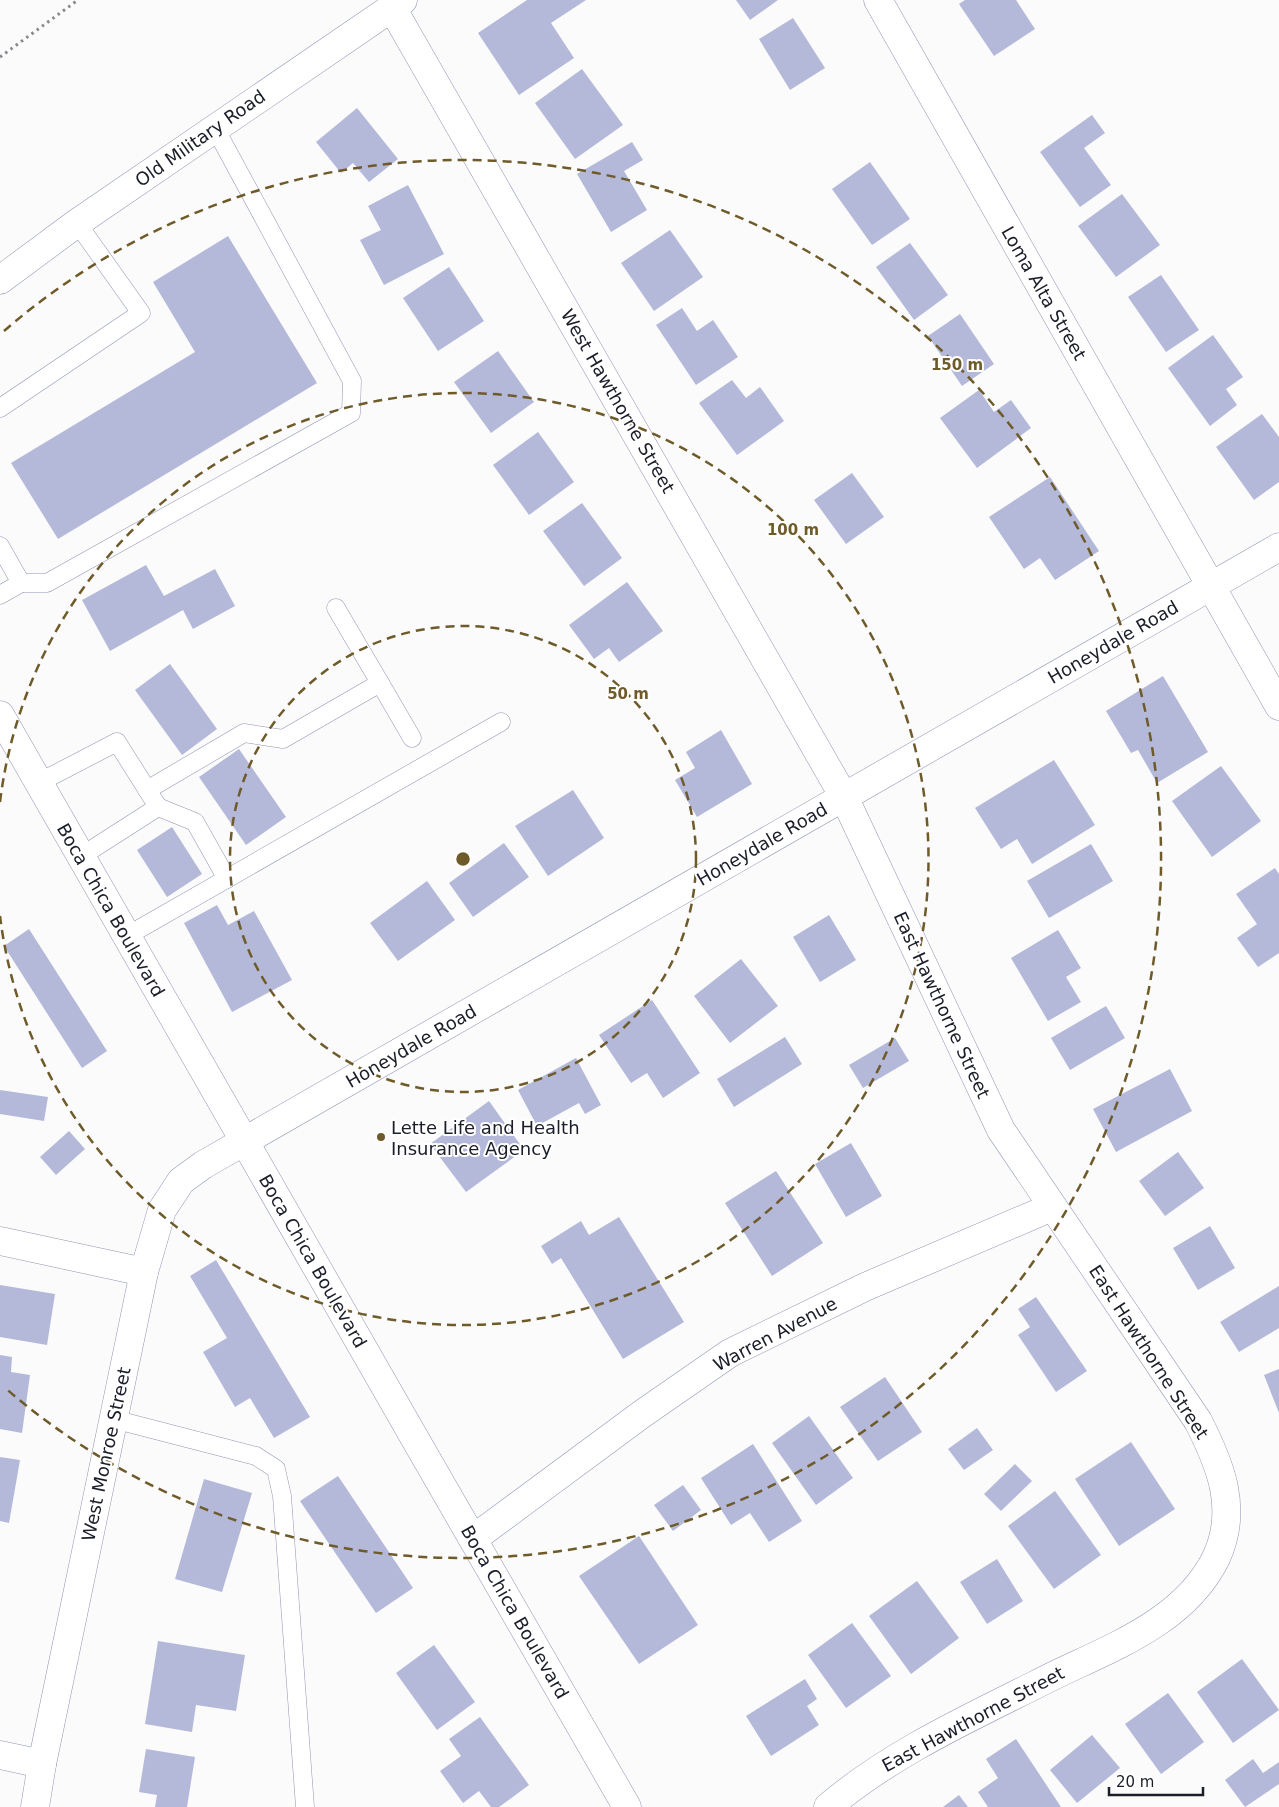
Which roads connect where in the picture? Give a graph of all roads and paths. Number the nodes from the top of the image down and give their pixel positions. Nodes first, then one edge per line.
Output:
1 (78, 0) edge
2 (878, 0) edge
3 (397, 3) edge
4 (0, 57) edge
5 (215, 128) junction
6 (77, 223) junction
7 (0, 280) edge
8 (0, 408) edge
9 (0, 546) edge
10 (1279, 547) edge
11 (20, 583) junction
12 (1210, 586) junction
13 (0, 595) edge
14 (336, 608) dead end
15 (380, 683) junction
16 (1279, 706) edge
17 (0, 715) edge
18 (501, 722) dead end
19 (412, 738) dead end
20 (38, 783) junction
21 (148, 790) junction
22 (844, 797) junction
23 (158, 806) junction
24 (80, 857) junction
25 (227, 879) junction
26 (125, 937) junction
27 (245, 1142) junction
28 (1052, 1207) junction
29 (0, 1241) edge
30 (144, 1272) junction
31 (113, 1419) junction
32 (473, 1539) junction
33 (0, 1755) edge
34 (42, 1764) junction
35 (35, 1807) edge
36 (305, 1807) edge
37 (627, 1807) edge
38 (828, 1807) edge

1 - 4 path
2 - 12 street, Loma Alta Street
3 - 5 street, Old Military Road
3 - 22 street, West Hawthorne Street
5 - 6 street, Old Military Road
5 - 11 lane
6 - 7 street, Old Military Road
6 - 8 lane
9 - 11 lane
10 - 12 street, Honeydale Road
11 - 13 lane
12 - 16 street, Loma Alta Street
12 - 22 street, Honeydale Road
14 - 15 lane
15 - 19 lane
15 - 21 lane
17 - 20 street, Boca Chica Boulevard
18 - 25 lane
20 - 21 lane
20 - 24 street, Boca Chica Boulevard
21 - 23 lane
22 - 27 street, Honeydale Road
22 - 28 street, East Hawthorne Street
23 - 24 lane
23 - 25 lane
24 - 26 street, Boca Chica Boulevard
25 - 26 lane
26 - 27 street, Boca Chica Boulevard
27 - 30 street, West Monroe Street
27 - 32 street, Boca Chica Boulevard
28 - 32 street, Warren Avenue
28 - 38 street, East Hawthorne Street
29 - 30 street
30 - 31 street, West Monroe Street
31 - 34 street, West Monroe Street
31 - 36 lane
32 - 37 street, Boca Chica Boulevard
33 - 34 street
34 - 35 street, West Monroe Street

